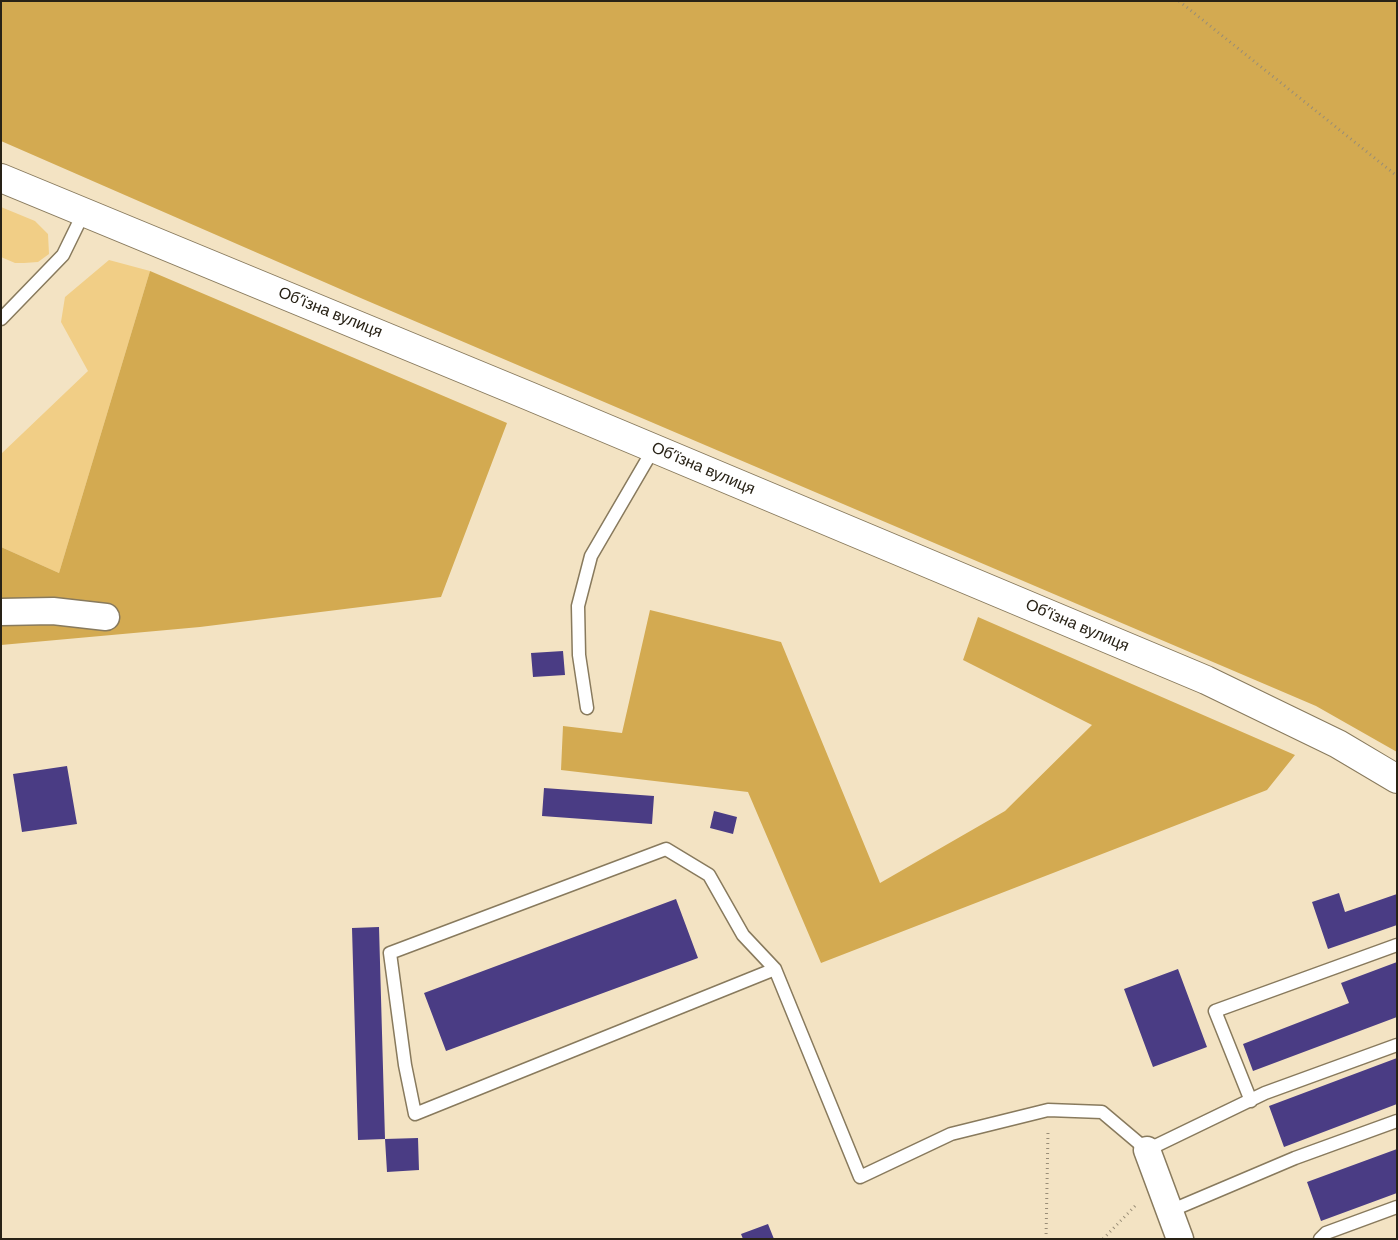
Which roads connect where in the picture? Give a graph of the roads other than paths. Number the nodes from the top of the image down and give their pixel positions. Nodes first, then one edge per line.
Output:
1 (1, 178) edge
2 (84, 212) junction
3 (1, 319) edge
4 (654, 448) junction
5 (1, 612) edge
6 (106, 617) dead end
7 (587, 708) dead end
8 (1397, 779) edge
9 (1397, 945) edge
10 (776, 969) junction
11 (1397, 1045) edge
12 (1251, 1101) junction
13 (1397, 1121) edge
14 (1147, 1150) junction
15 (1397, 1207) edge
16 (1170, 1211) junction
17 (1180, 1239) edge
18 (1320, 1239) edge

1 - 2 main road, Об’їзна вулиця
2 - 3 lane
2 - 4 main road, Об’їзна вулиця
4 - 7 lane
4 - 8 main road, Об’їзна вулиця
5 - 6 street
9 - 12 lane
10 - 10 lane
10 - 14 lane
11 - 12 lane
12 - 14 lane
13 - 16 lane
14 - 16 street
15 - 18 lane
16 - 17 street

